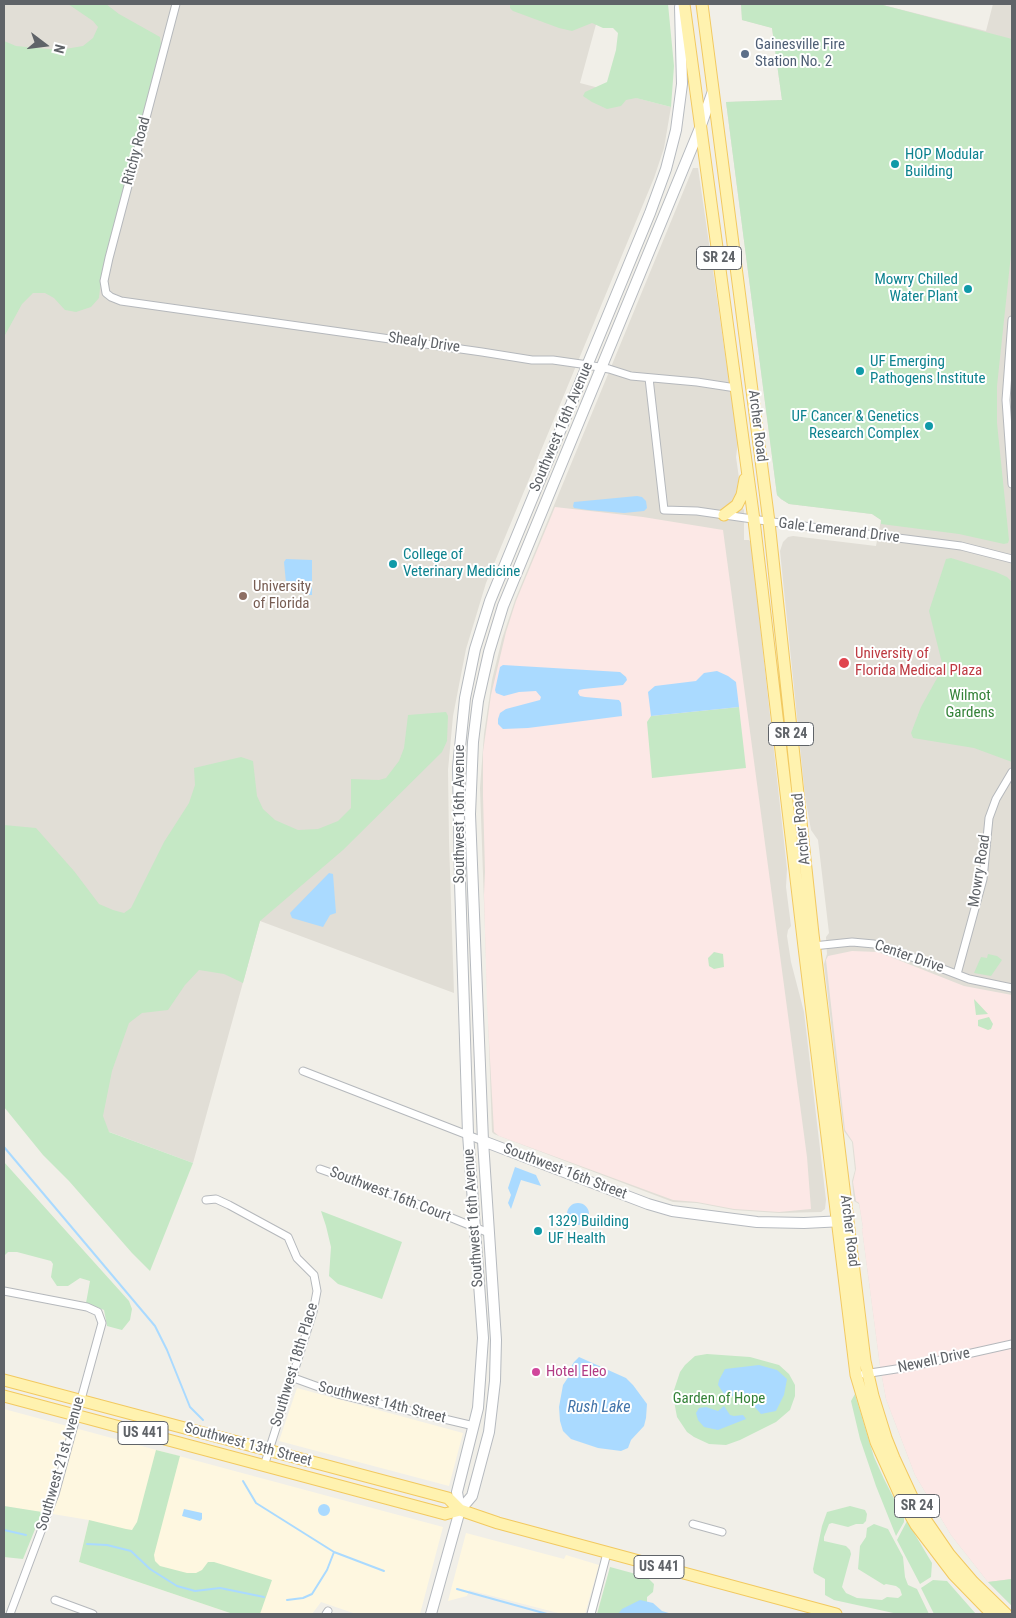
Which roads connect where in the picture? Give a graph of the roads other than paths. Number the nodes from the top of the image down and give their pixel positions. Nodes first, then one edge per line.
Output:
1 (176, 4) edge
2 (680, 4) edge
3 (684, 4) edge
4 (702, 4) edge
5 (704, 17) junction
6 (687, 30) junction
7 (690, 48) junction
8 (713, 91) junction
9 (700, 128) junction
10 (111, 297) joint
11 (1012, 320) edge
12 (588, 365) junction
13 (600, 367) junction
14 (649, 378) junction
15 (736, 388) junction
16 (746, 458) junction
17 (1012, 484) edge
18 (724, 515) junction
19 (754, 520) junction
20 (769, 522) junction
21 (1012, 560) edge
22 (1012, 772) edge
23 (809, 946) junction
24 (957, 974) junction
25 (1012, 988) edge
26 (303, 1071) dead end
27 (468, 1134) junction
28 (484, 1141) junction
29 (320, 1169) dead end
30 (206, 1200) dead end
31 (843, 1221) junction
32 (475, 1228) junction
33 (489, 1233) junction
34 (4, 1291) edge
35 (1012, 1344) edge
36 (862, 1375) junction
37 (291, 1378) junction
38 (4, 1380) edge
39 (4, 1396) edge
40 (80, 1400) junction
41 (77, 1416) junction
42 (474, 1426) junction
43 (268, 1450) junction
44 (264, 1466) junction
45 (460, 1510) junction
46 (693, 1524) dead end
47 (722, 1532) dead end
48 (934, 1541) junction
49 (607, 1553) junction
50 (55, 1600) dead end
51 (981, 1609) edge
52 (10, 1614) edge
53 (94, 1614) edge
54 (432, 1614) edge
55 (591, 1614) edge
56 (836, 1614) edge
57 (992, 1614) edge
58 (1006, 1614) edge

1 - 10 street, Ritchy Road
2 - 12 main road, Southwest 16th Avenue
3 - 6 main road, Archer Road / SR 24
4 - 5 main road, Archer Road / SR 24
5 - 6 main road
5 - 8 main road, Archer Road / SR 24
6 - 7 main road, Archer Road / SR 24
7 - 8 main road
7 - 9 main road, Archer Road / SR 24
8 - 9 main road, Southwest 16th Avenue
8 - 20 main road, Archer Road / SR 24
9 - 13 main road, Southwest 16th Avenue
9 - 15 main road, Archer Road / SR 24
10 - 12 street, Shealy Drive
11 - 17 street
12 - 13 street, Shealy Drive
12 - 27 main road, Southwest 16th Avenue
13 - 14 street, Shealy Drive
13 - 28 main road, Southwest 16th Avenue
14 - 15 street, Shealy Drive
14 - 18 street, Gale Lemerand Drive
15 - 16 main road, Archer Road / SR 24
16 - 18 main road
16 - 19 main road, Archer Road / SR 24
18 - 19 street, Gale Lemerand Drive
19 - 20 street, Gale Lemerand Drive
19 - 23 main road, Archer Road / SR 24
20 - 21 street, Gale Lemerand Drive
20 - 23 main road, Archer Road / SR 24
22 - 24 street, Mowry Road
23 - 24 street, Center Drive
23 - 31 main road, Archer Road / SR 24
24 - 25 street, Center Drive
26 - 27 street, Southwest 16th Street
27 - 28 street, Southwest 16th Street
27 - 32 main road, Southwest 16th Avenue
28 - 31 main road, Southwest 16th Street
28 - 33 main road, Southwest 16th Avenue
29 - 32 street, Southwest 16th Court
30 - 37 street, Southwest 18th Place
31 - 36 main road, Archer Road / SR 24
32 - 33 street, Southwest 16th Court
32 - 42 main road, Southwest 16th Avenue
33 - 45 main road, Southwest 16th Avenue
34 - 40 street, Southwest 21st Avenue
35 - 36 street, Newell Drive
36 - 48 main road, Archer Road / SR 24
37 - 42 street, Southwest 14th Street
37 - 43 street, Southwest 18th Place
38 - 40 main road, Southwest 13th Street / US 441
39 - 41 main road, Southwest 13th Street / US 441
40 - 41 street, Southwest 21st Avenue
40 - 43 main road, Southwest 13th Street / US 441
41 - 44 main road, Southwest 13th Street / US 441
41 - 52 street, Southwest 21st Avenue
42 - 45 main road, Southwest 16th Avenue
43 - 44 street, Southwest 18th Place
43 - 45 main road, Southwest 13th Street / US 441
44 - 45 main road, Southwest 13th Street / US 441
45 - 49 main road, Southwest 13th Street / US 441
45 - 54 main road, Southwest 16th Avenue
46 - 47 street
48 - 51 main road, Archer Road / SR 24
48 - 58 main road, Archer Road / SR 24
49 - 55 street
49 - 56 main road, Southwest 13th Street / US 441
50 - 53 street
51 - 57 main road, Archer Road / SR 24

